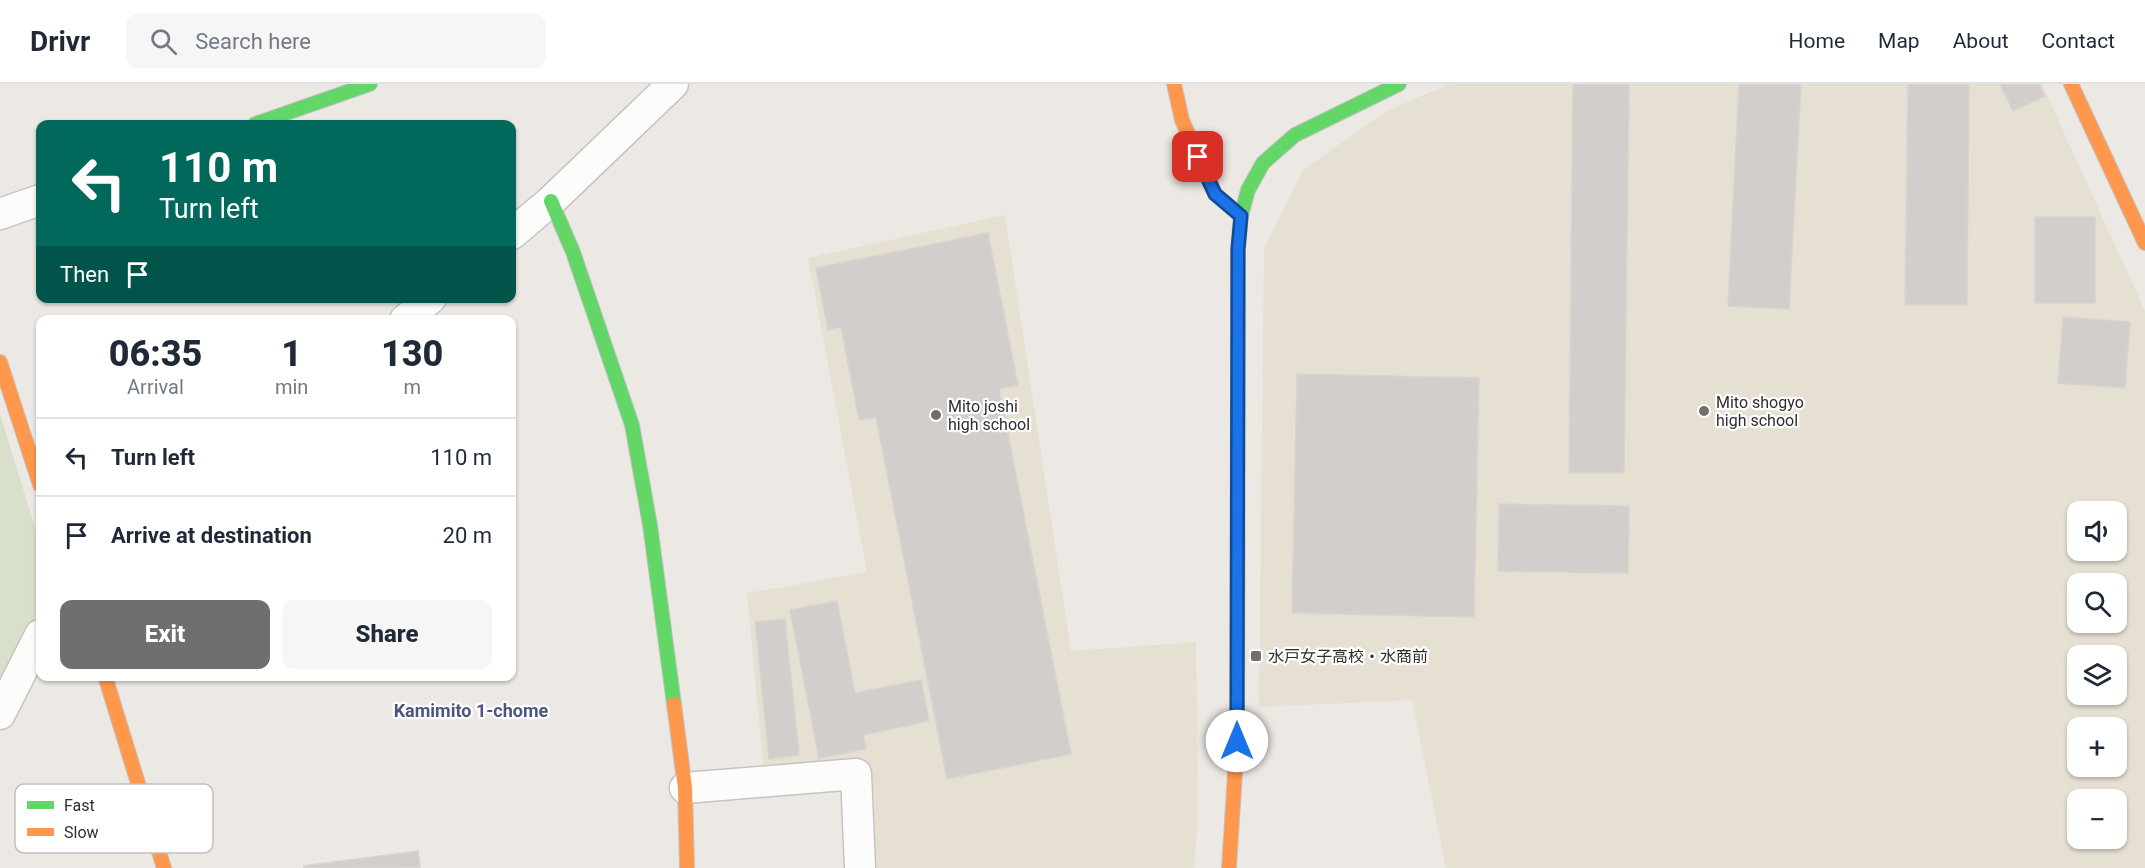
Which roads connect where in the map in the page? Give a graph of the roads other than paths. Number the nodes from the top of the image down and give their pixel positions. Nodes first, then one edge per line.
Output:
1 (370, 84) edge
2 (673, 84) edge
3 (1174, 84) edge
4 (1399, 84) edge
5 (2071, 84) edge
6 (266, 120) edge
7 (36, 201) edge
8 (551, 201) junction
9 (0, 214) edge
10 (1241, 216) junction
11 (516, 231) edge
12 (2145, 243) edge
13 (426, 303) edge
14 (411, 315) edge
15 (0, 363) edge
16 (36, 472) edge
17 (36, 643) edge
18 (107, 681) edge
19 (0, 714) edge
20 (139, 784) edge
21 (685, 788) junction
22 (160, 853) edge
23 (164, 868) edge
24 (687, 868) edge
25 (860, 868) edge
26 (1229, 868) edge

1 - 6 street
2 - 8 street
3 - 10 street
4 - 10 street
5 - 12 street
7 - 9 street
8 - 11 street
8 - 21 street
10 - 26 street
13 - 14 street
15 - 16 street
17 - 19 street
18 - 20 street
21 - 24 street
21 - 25 street
22 - 23 street

